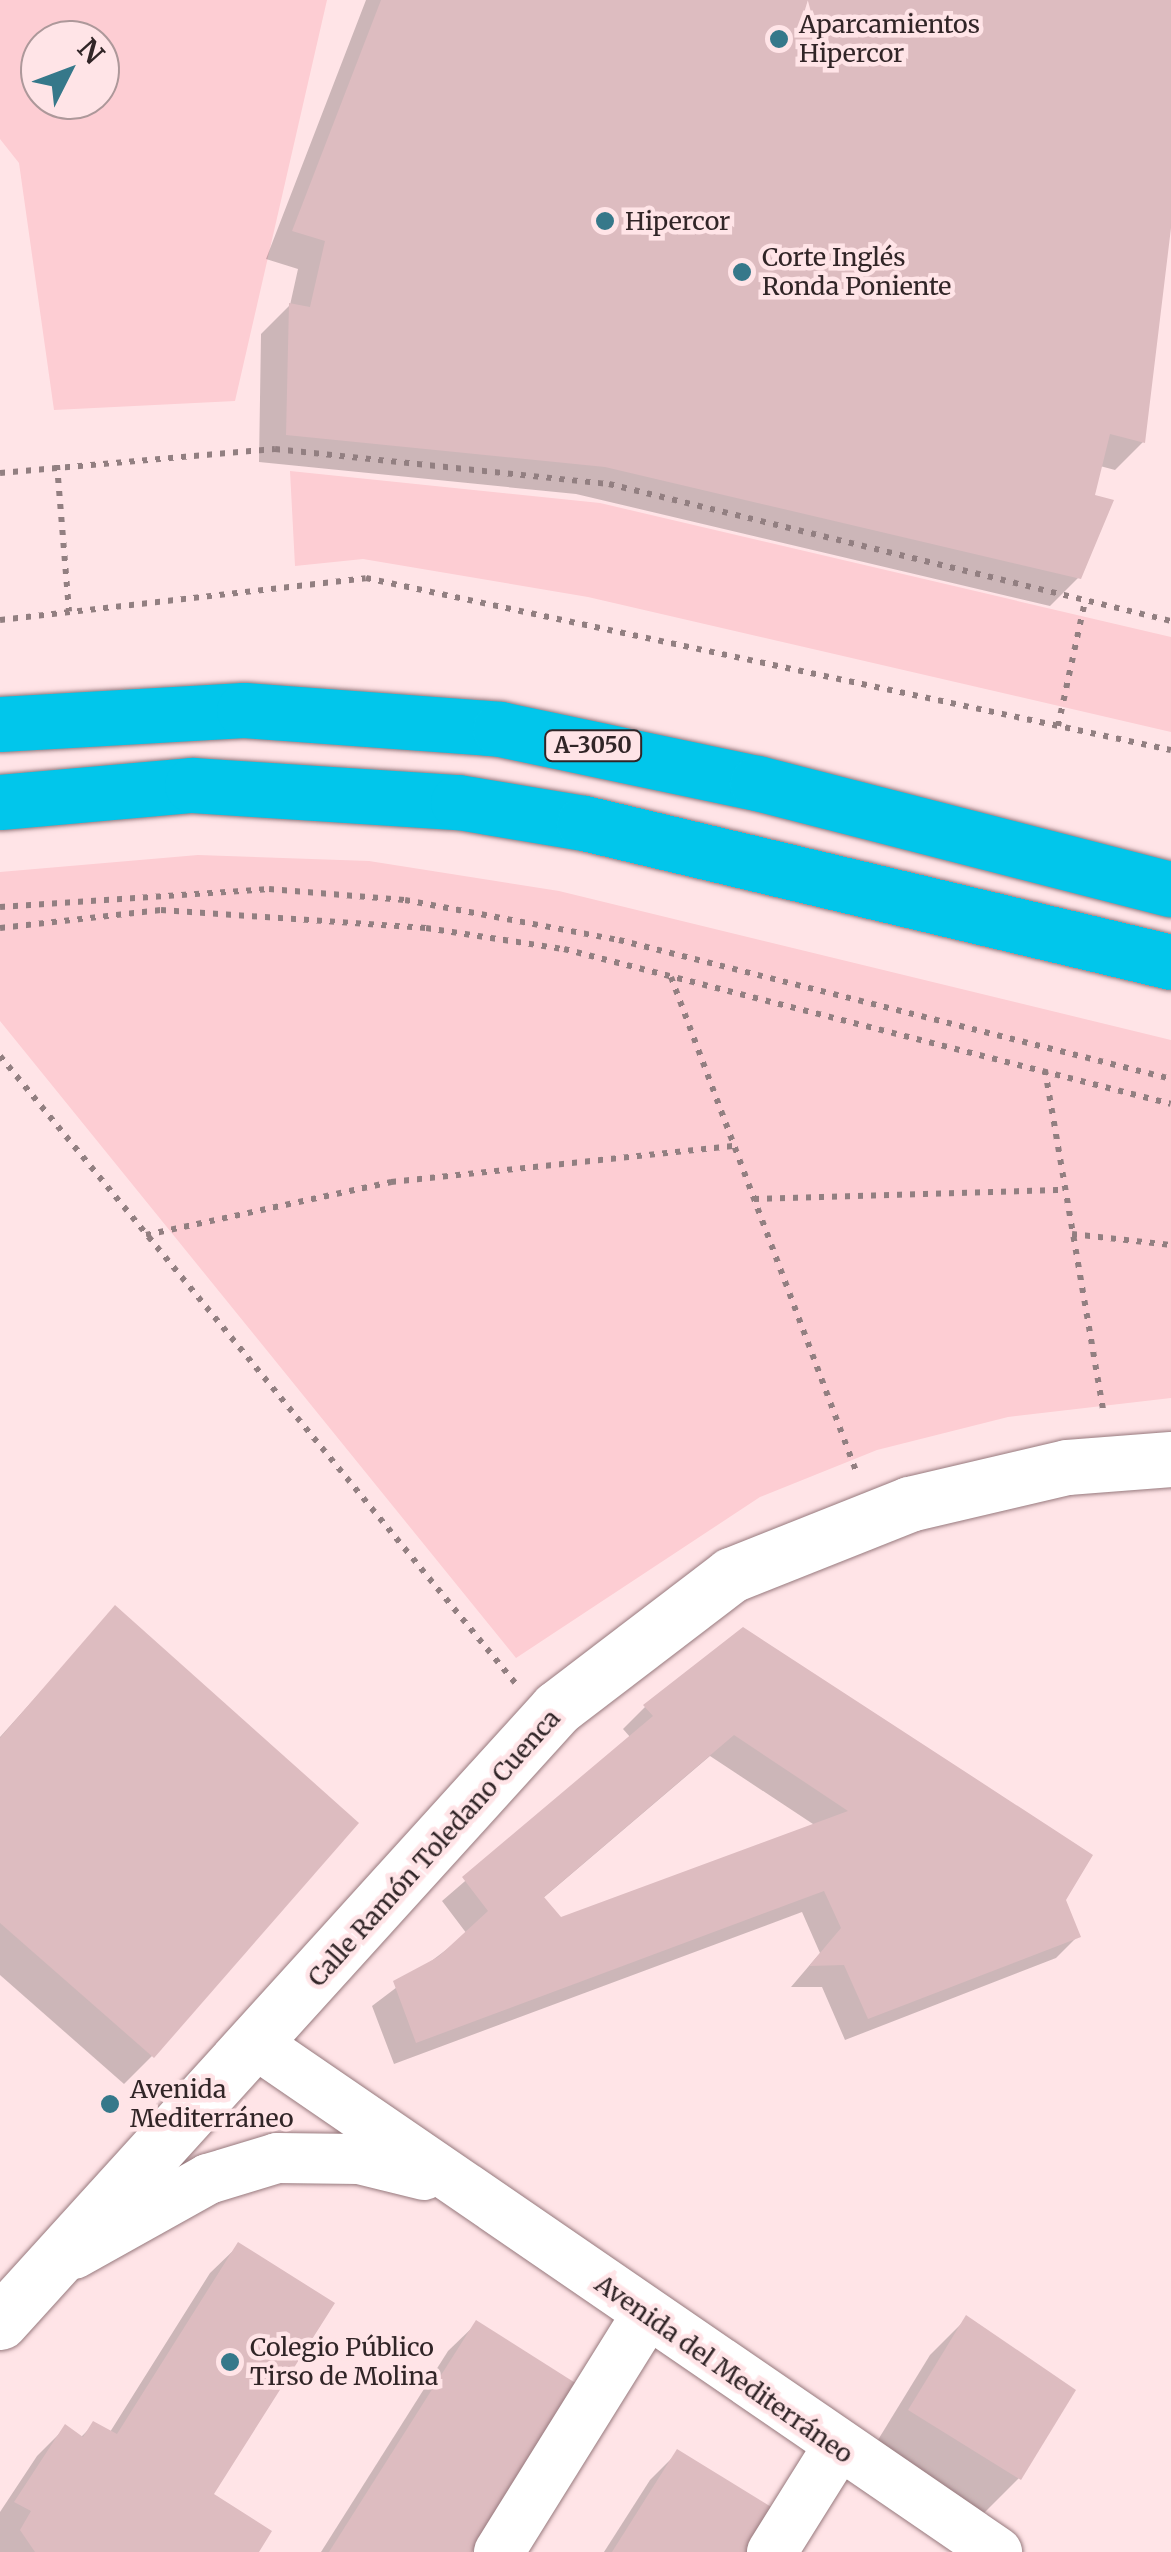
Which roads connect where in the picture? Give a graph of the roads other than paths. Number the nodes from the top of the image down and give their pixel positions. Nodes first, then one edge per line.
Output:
1 (0, 724) edge
2 (0, 802) edge
3 (1171, 889) edge
4 (1056, 935) junction
5 (1171, 962) edge
6 (1171, 973) edge
7 (1171, 1459) edge
8 (259, 2046) junction
9 (454, 2182) junction
10 (44, 2273) junction
11 (646, 2316) junction
12 (0, 2322) edge
13 (838, 2448) junction
14 (499, 2552) edge
15 (772, 2552) edge
16 (997, 2552) edge

1 - 3 highway, A-3050
2 - 4 highway
4 - 5 highway
4 - 6 highway
7 - 8 main road, Calle Ramón Toledano Cuenca
8 - 9 street, Avenida del Mediterráneo
8 - 10 main road, Avenida del Mediterráneo
9 - 10 street, Avenida del Mediterráneo
9 - 11 street, Avenida del Mediterráneo
10 - 12 main road, Avenida del Mediterráneo
11 - 13 street, Avenida del Mediterráneo
11 - 14 street
13 - 15 street
13 - 16 street, Avenida del Mediterráneo

